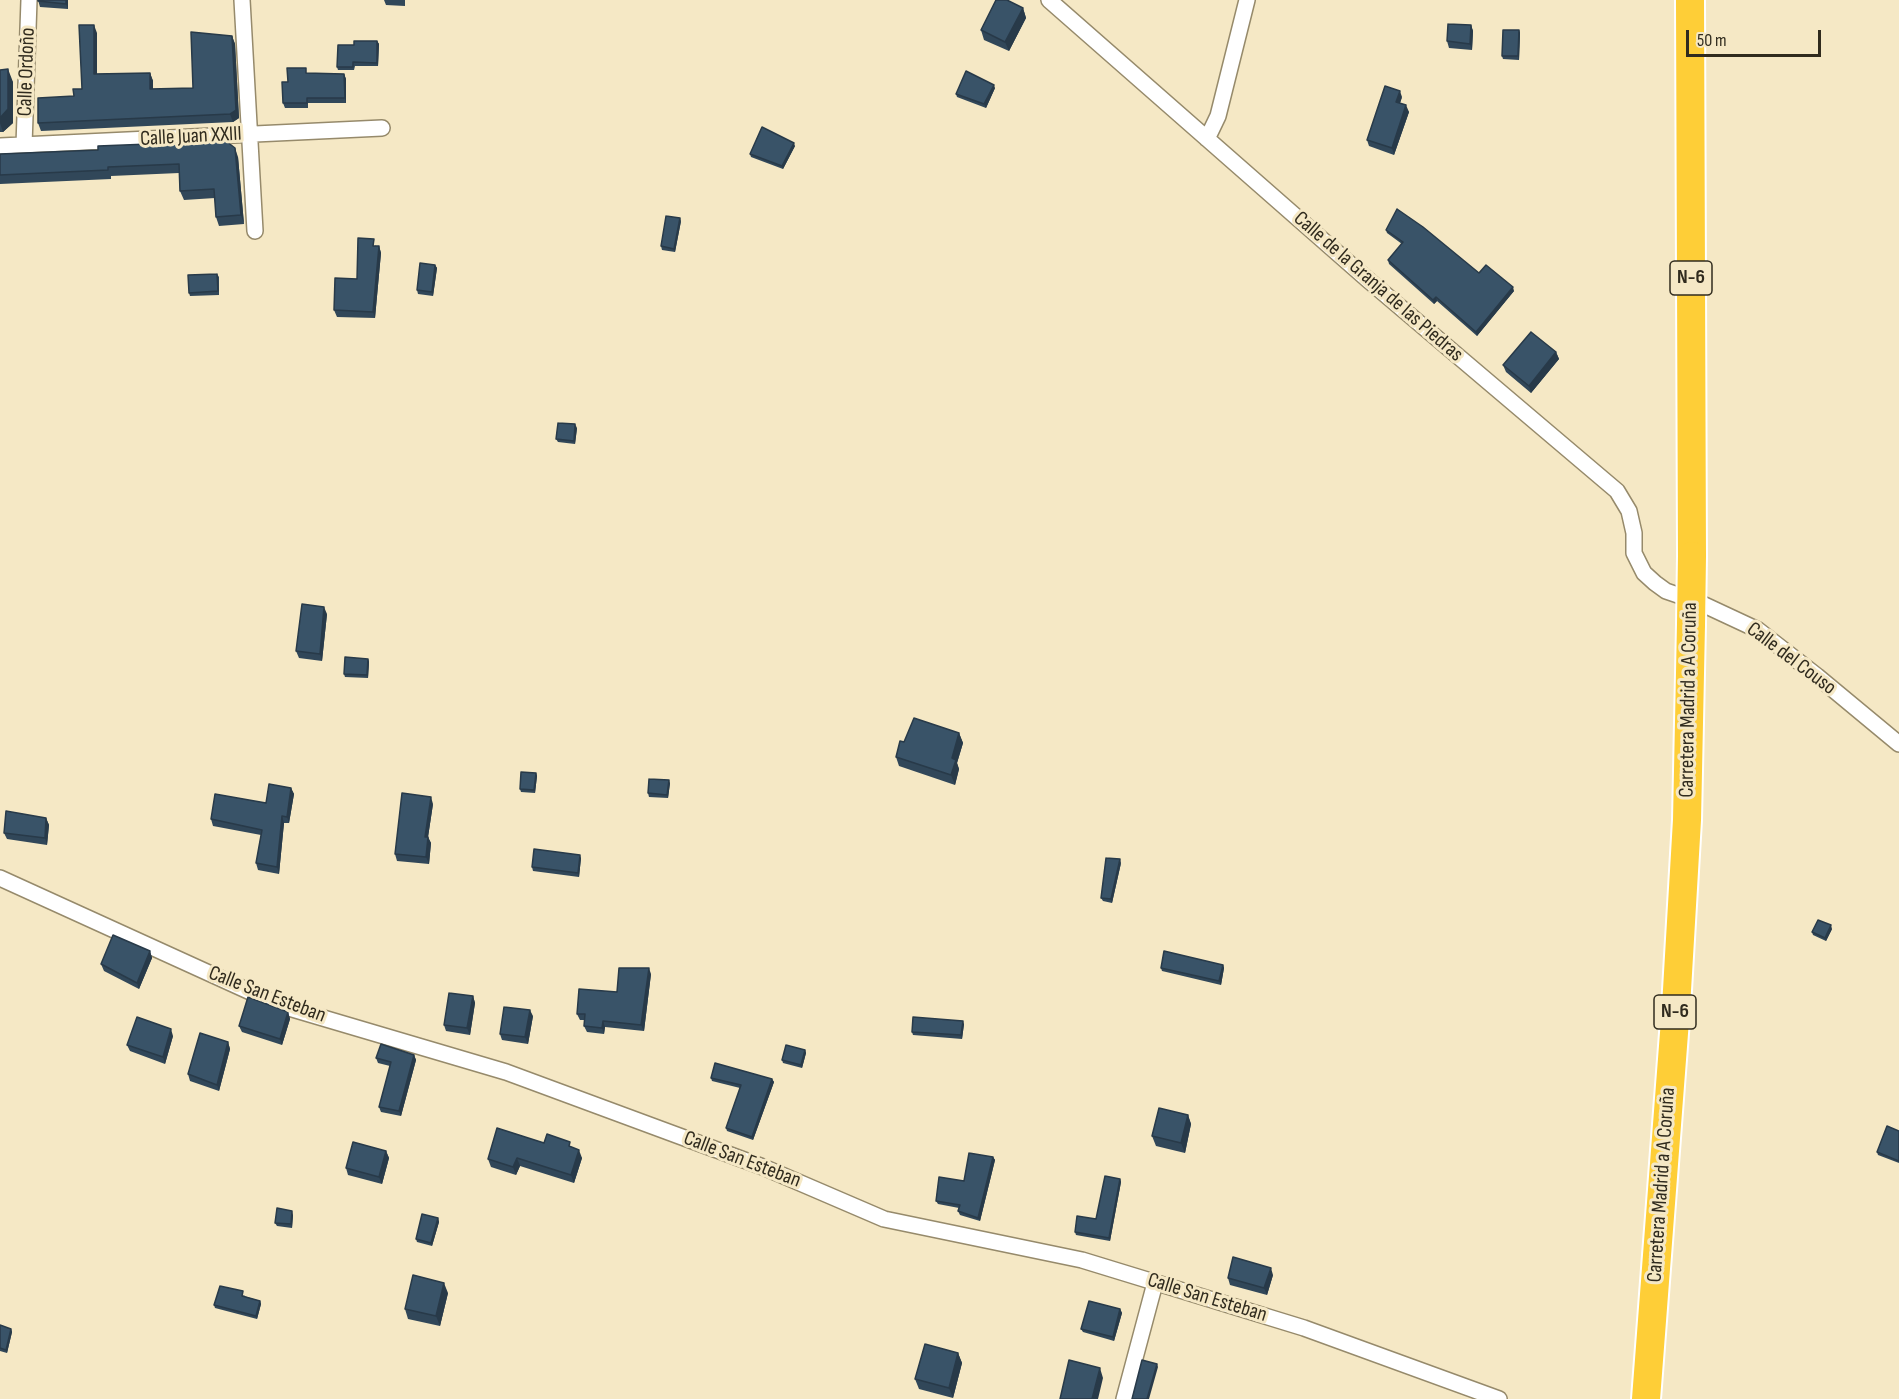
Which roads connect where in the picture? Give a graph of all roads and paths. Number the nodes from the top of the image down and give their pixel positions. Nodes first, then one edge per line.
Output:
1 (29, 0) edge
2 (242, 0) edge
3 (1050, 0) edge
4 (1247, 0) edge
5 (1690, 0) edge
6 (382, 128) dead end
7 (250, 134) junction
8 (1207, 138) junction
9 (24, 145) junction
10 (0, 146) edge
11 (255, 231) dead end
12 (1672, 592) joint
13 (1899, 744) edge
14 (0, 878) edge
15 (1155, 1283) junction
16 (1124, 1399) edge
17 (1499, 1399) edge
18 (1646, 1399) edge

1 - 9 street, Calle Ordoño
2 - 7 street
3 - 8 street, Calle de la Granja de las Piedras
4 - 8 street
5 - 18 highway, Carretera Madrid a A Coruña / N-6, bridge
6 - 7 street, Calle Juan XXIII
7 - 9 street, Calle Juan XXIII
7 - 11 street
8 - 12 street, Calle de la Granja de las Piedras
9 - 10 street, Calle Juan XXIII
12 - 13 street, Calle del Couso
14 - 15 street, Calle San Esteban
15 - 16 street
15 - 17 street, Calle San Esteban

